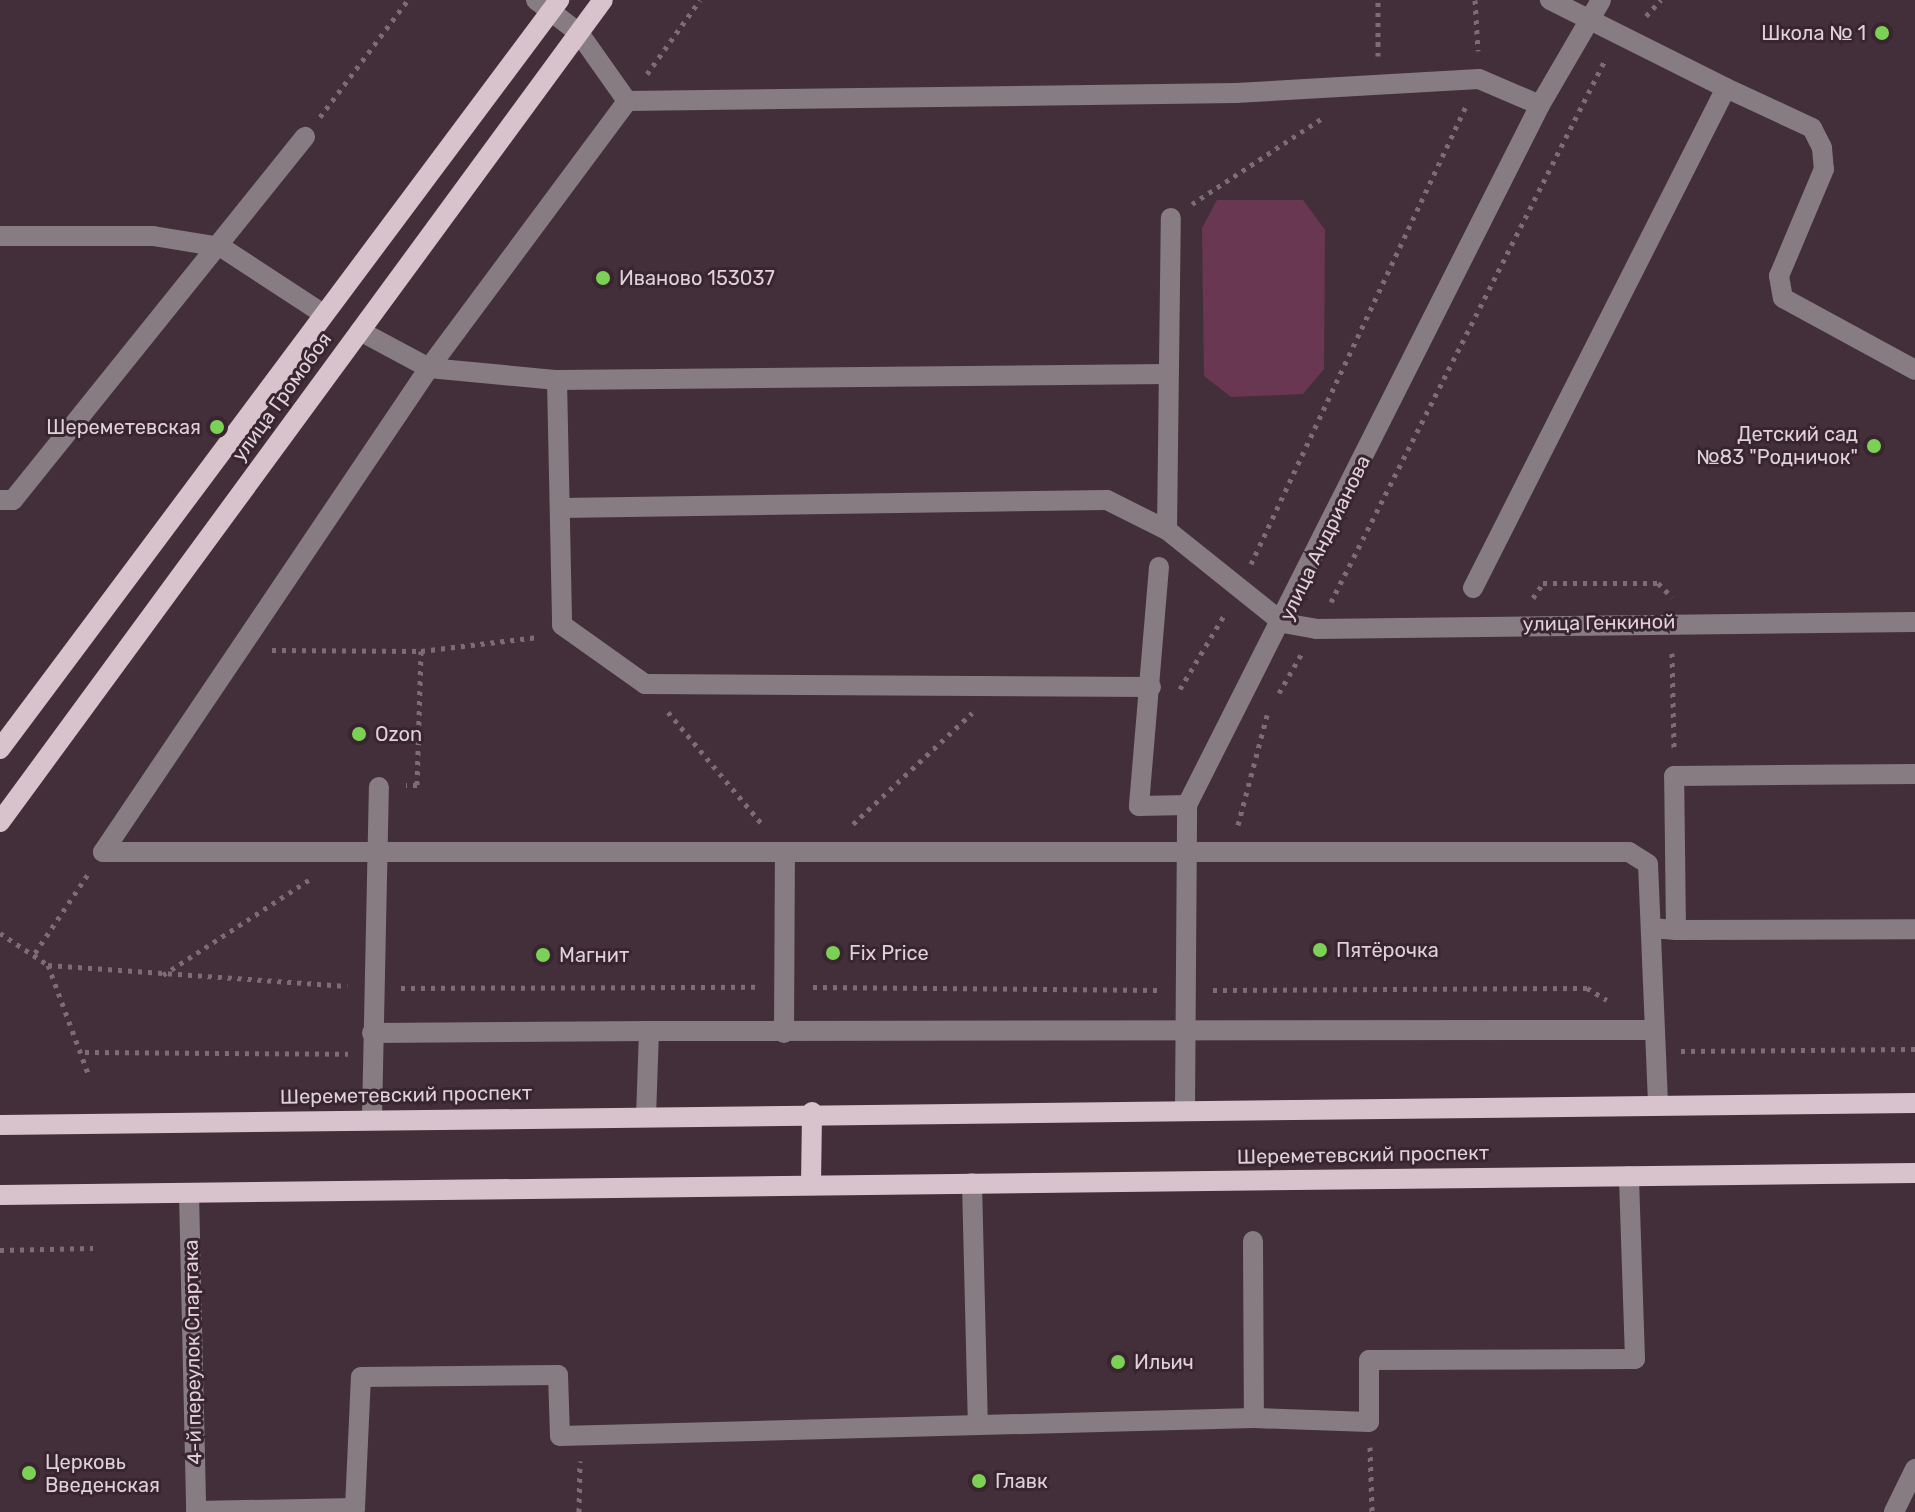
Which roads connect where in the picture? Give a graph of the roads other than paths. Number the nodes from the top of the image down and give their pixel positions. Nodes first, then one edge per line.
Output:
1 (603, 0) edge
2 (1550, 0) edge
3 (549, 4) edge
4 (1592, 5) edge
5 (579, 33) junction
6 (1726, 88) junction
7 (627, 101) junction
8 (1540, 105) junction
9 (305, 137) road end
10 (1171, 218) road end
11 (0, 236) edge
12 (221, 247) junction
13 (322, 313) junction
14 (360, 331) junction
15 (429, 368) junction
16 (1915, 370) edge
17 (1167, 374) junction
18 (557, 380) junction
19 (0, 500) edge
20 (560, 508) junction
21 (1167, 530) junction
22 (1159, 567) dead end
23 (1473, 588) dead end
24 (1915, 622) edge
25 (1283, 623) junction
26 (1151, 687) junction
27 (0, 749) edge
28 (1915, 774) edge
29 (379, 787) road end
30 (1187, 805) junction
31 (0, 822) edge
32 (1184, 850) junction
33 (785, 852) junction
34 (376, 854) junction
35 (1652, 928) junction
36 (1915, 929) edge
37 (1676, 930) junction
38 (1654, 1030) junction
39 (649, 1031) junction
40 (372, 1033) junction
41 (784, 1033) junction
42 (1181, 1036) junction
43 (1915, 1103) edge
44 (1658, 1106) junction
45 (1185, 1109) junction
46 (0, 1111) edge
47 (812, 1112) junction
48 (372, 1117) junction
49 (646, 1117) junction
50 (24, 1124) junction
51 (0, 1125) edge
52 (1915, 1173) edge
53 (1629, 1176) junction
54 (972, 1183) junction
55 (811, 1185) junction
56 (189, 1193) junction
57 (0, 1195) edge
58 (1253, 1241) dead end
59 (1254, 1418) junction
60 (978, 1425) junction
61 (1915, 1469) edge
62 (355, 1510) edge
63 (196, 1512) edge
64 (1894, 1512) edge

1 - 5 main road, улица Громобоя
2 - 4 street
3 - 5 street
3 - 13 main road, улица Громобоя
4 - 6 street
4 - 8 street, улица Андрианова
5 - 7 street
5 - 14 main road, улица Громобоя
6 - 16 street
6 - 23 street
7 - 8 street
7 - 15 street
8 - 25 street, улица Андрианова
9 - 12 street
10 - 17 street
11 - 12 street
12 - 13 street
12 - 19 street
13 - 27 main road, улица Громобоя
14 - 15 street
14 - 31 main road, улица Громобоя
15 - 18 street
15 - 34 street
17 - 18 street
17 - 21 street
18 - 20 street
20 - 21 street
20 - 26 street
21 - 25 street
22 - 26 street
24 - 25 street, улица Генкиной
25 - 30 street, улица Андрианова
26 - 30 street
28 - 37 street
29 - 34 street
30 - 32 street, улица Андрианова
32 - 33 street
32 - 35 street
32 - 42 street, улица Андрианова
33 - 34 street
33 - 41 street
34 - 40 street
35 - 37 street
35 - 38 street
36 - 37 street
38 - 42 street
38 - 44 street
39 - 40 street
39 - 41 street
39 - 49 street
40 - 48 street
41 - 42 street
42 - 45 street, улица Андрианова
43 - 44 main road, Шереметевский проспект
44 - 45 main road, Шереметевский проспект
45 - 47 main road, Шереметевский проспект
46 - 50 main road
47 - 49 main road, Шереметевский проспект
47 - 55 main road
48 - 49 main road, Шереметевский проспект
48 - 50 main road, Шереметевский проспект
50 - 51 main road, Шереметевский проспект
52 - 53 main road, Шереметевский проспект
53 - 54 main road, Шереметевский проспект
53 - 59 street
54 - 55 main road, Шереметевский проспект
54 - 60 street
55 - 56 main road, Шереметевский проспект
56 - 57 main road, Шереметевский проспект
56 - 63 street, 4-й переулок Спартака
58 - 59 street
59 - 60 street
60 - 62 street
61 - 64 street
62 - 63 street

